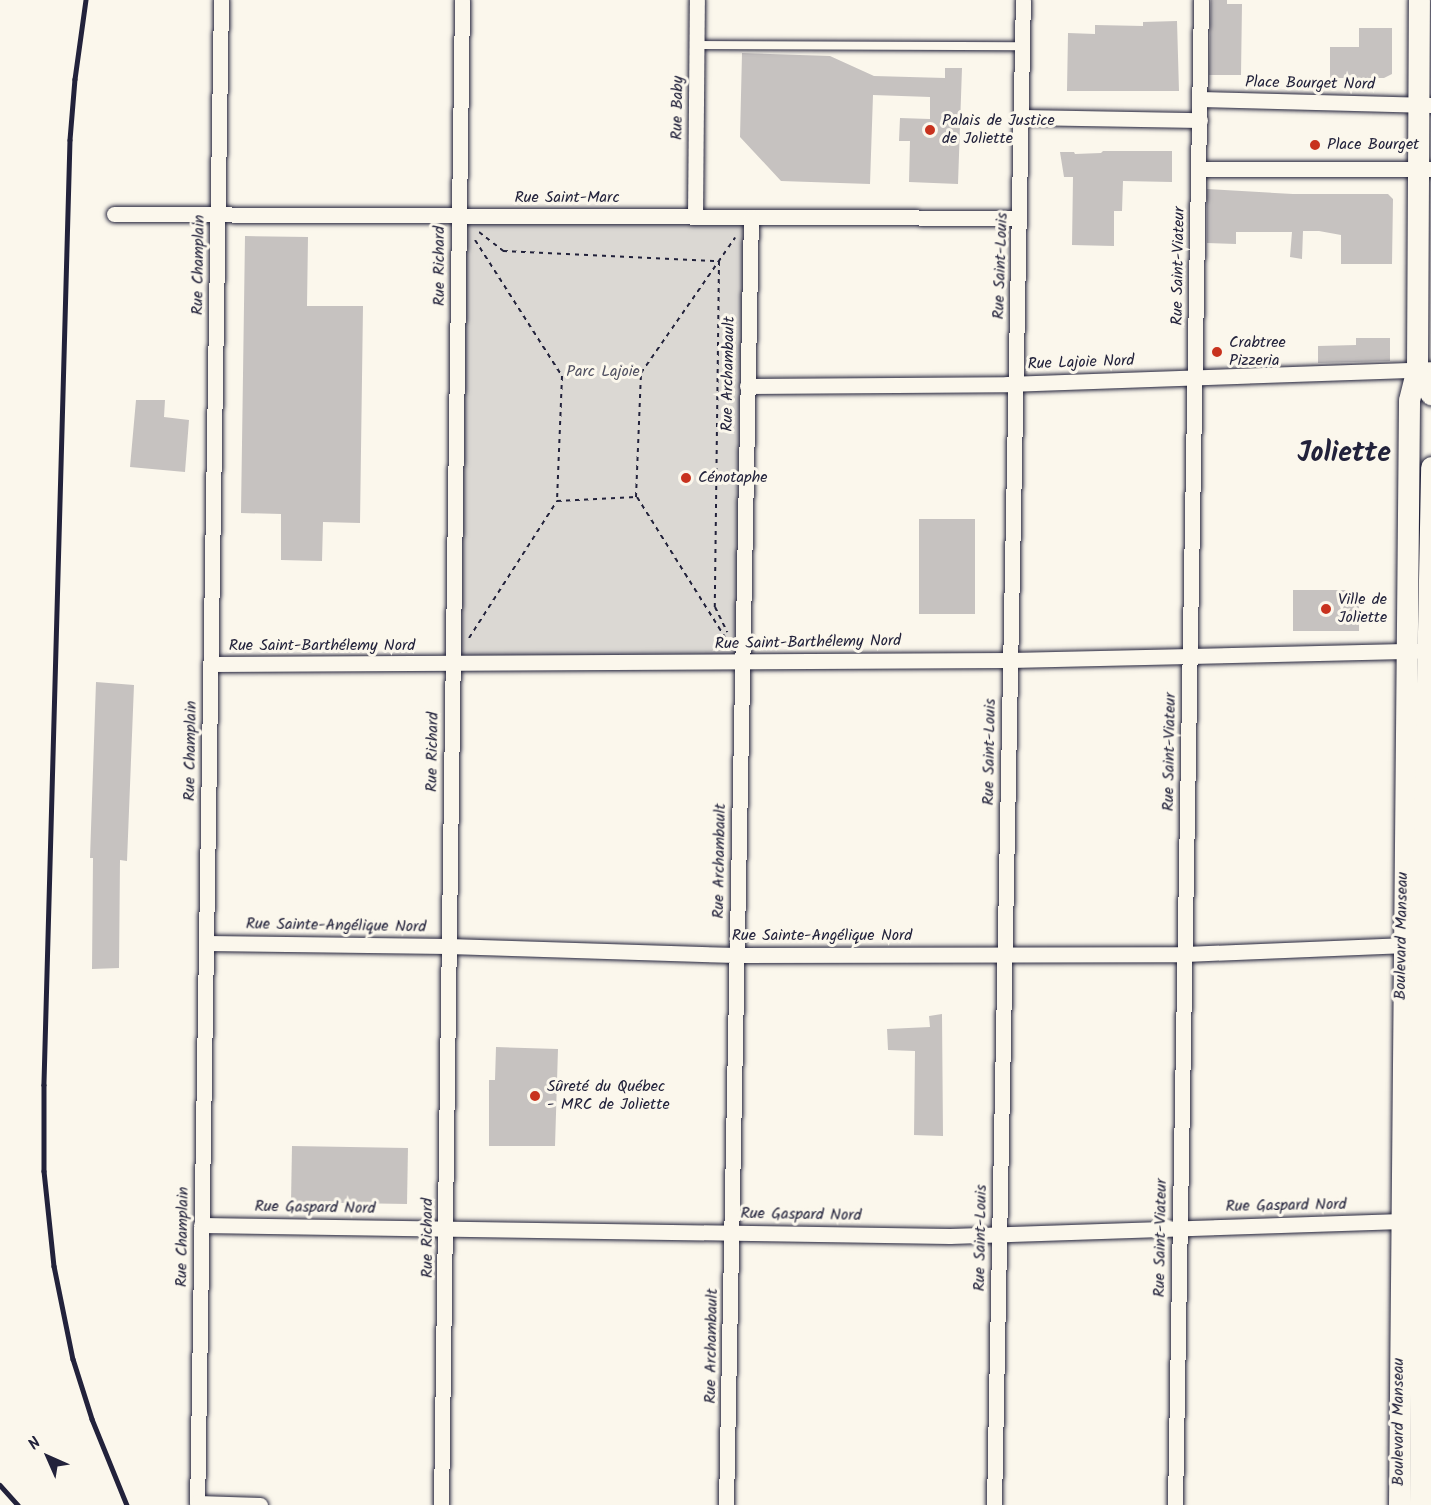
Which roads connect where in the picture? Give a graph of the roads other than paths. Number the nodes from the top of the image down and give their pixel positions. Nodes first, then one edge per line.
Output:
1 (221, 0) edge
2 (462, 0) edge
3 (697, 0) edge
4 (1023, 0) edge
5 (1201, 0) edge
6 (1419, 0) edge
7 (696, 45) junction
8 (1020, 46) junction
9 (1200, 99) junction
10 (1425, 105) edge
11 (1021, 117) junction
12 (1200, 120) junction
13 (1199, 169) junction
14 (1425, 170) edge
15 (114, 214) dead end
16 (218, 214) junction
17 (459, 215) junction
18 (694, 217) junction
19 (751, 217) junction
20 (1019, 218) junction
21 (1424, 369) edge
22 (1195, 376) junction
23 (1016, 384) junction
24 (747, 386) junction
25 (1431, 394) edge
26 (1431, 467) edge
27 (1421, 651) edge
28 (1190, 656) junction
29 (1010, 660) junction
30 (740, 662) junction
31 (453, 663) junction
32 (210, 664) junction
33 (206, 943) junction
34 (1418, 944) edge
35 (448, 946) junction
36 (1004, 954) junction
37 (1185, 954) junction
38 (736, 955) junction
39 (1427, 1220) edge
40 (1401, 1221) junction
41 (201, 1225) junction
42 (1180, 1227) junction
43 (445, 1228) junction
44 (732, 1232) junction
45 (998, 1236) junction
46 (260, 1505) edge
47 (441, 1505) edge
48 (726, 1505) edge
49 (994, 1505) edge
50 (1175, 1505) edge
51 (1399, 1505) edge
52 (1420, 1505) edge

1 - 16 street, Rue Champlain
2 - 17 street, Rue Richard
3 - 7 street, Rue Baby
4 - 8 street, Rue Saint-Louis
5 - 9 street, Rue Saint-Viateur
6 - 10 main road, Boulevard Manseau
7 - 8 lane
7 - 18 street, Rue Baby
8 - 11 street, Rue Saint-Louis
9 - 10 street, Place Bourget Nord
9 - 12 street, Rue Saint-Viateur
10 - 14 main road, Boulevard Manseau
11 - 12 street
11 - 20 street, Rue Saint-Louis
12 - 13 street, Rue Saint-Viateur
13 - 14 street
13 - 22 street, Rue Saint-Viateur
14 - 21 main road, Boulevard Manseau
15 - 16 street, Rue Saint-Marc
16 - 17 street, Rue Saint-Marc
16 - 32 street, Rue Champlain
17 - 18 street, Rue Saint-Marc
17 - 31 street, Rue Richard
18 - 19 street, Rue Saint-Marc
19 - 20 street, Rue Saint-Marc
19 - 24 street, Rue Archambault
20 - 23 street, Rue Saint-Louis
21 - 22 street, Rue Lajoie Nord
21 - 25 main road, Boulevard Manseau
21 - 27 main road, Boulevard Manseau
22 - 23 street, Rue Lajoie Nord
22 - 28 street, Rue Saint-Viateur
23 - 24 street, Rue Lajoie Nord
23 - 29 street, Rue Saint-Louis
24 - 30 street, Rue Archambault
26 - 27 main road, Boulevard Manseau
27 - 28 street, Rue Saint-Barthélemy Nord
27 - 34 main road, Boulevard Manseau
28 - 29 street, Rue Saint-Barthélemy Nord
28 - 37 street, Rue Saint-Viateur
29 - 30 street, Rue Saint-Barthélemy Nord
29 - 36 street, Rue Saint-Louis
30 - 31 street, Rue Saint-Barthélemy Nord
30 - 38 street, Rue Archambault
31 - 32 street, Rue Saint-Barthélemy Nord
31 - 35 street, Rue Richard
32 - 33 street, Rue Champlain
33 - 35 street, Rue Sainte-Angélique Nord
33 - 41 street, Rue Champlain
34 - 37 street, Rue Sainte-Angélique Nord
34 - 39 main road, Boulevard Manseau
34 - 40 main road, Boulevard Manseau
35 - 38 street, Rue Sainte-Angélique Nord
35 - 43 street, Rue Richard
36 - 37 street, Rue Sainte-Angélique Nord
36 - 38 street, Rue Sainte-Angélique Nord
36 - 45 street, Rue Saint-Louis
37 - 42 street, Rue Saint-Viateur
38 - 44 street, Rue Archambault
39 - 40 street, Rue Gaspard Nord
39 - 52 main road, Boulevard Manseau
40 - 42 street, Rue Gaspard Nord
40 - 51 main road, Boulevard Manseau
41 - 43 street, Rue Gaspard Nord
41 - 46 street, Rue Champlain
42 - 45 street, Rue Gaspard Nord
42 - 50 street, Rue Saint-Viateur
43 - 44 street, Rue Gaspard Nord
43 - 47 street, Rue Richard
44 - 45 street, Rue Gaspard Nord
44 - 48 street, Rue Archambault
45 - 49 street, Rue Saint-Louis

